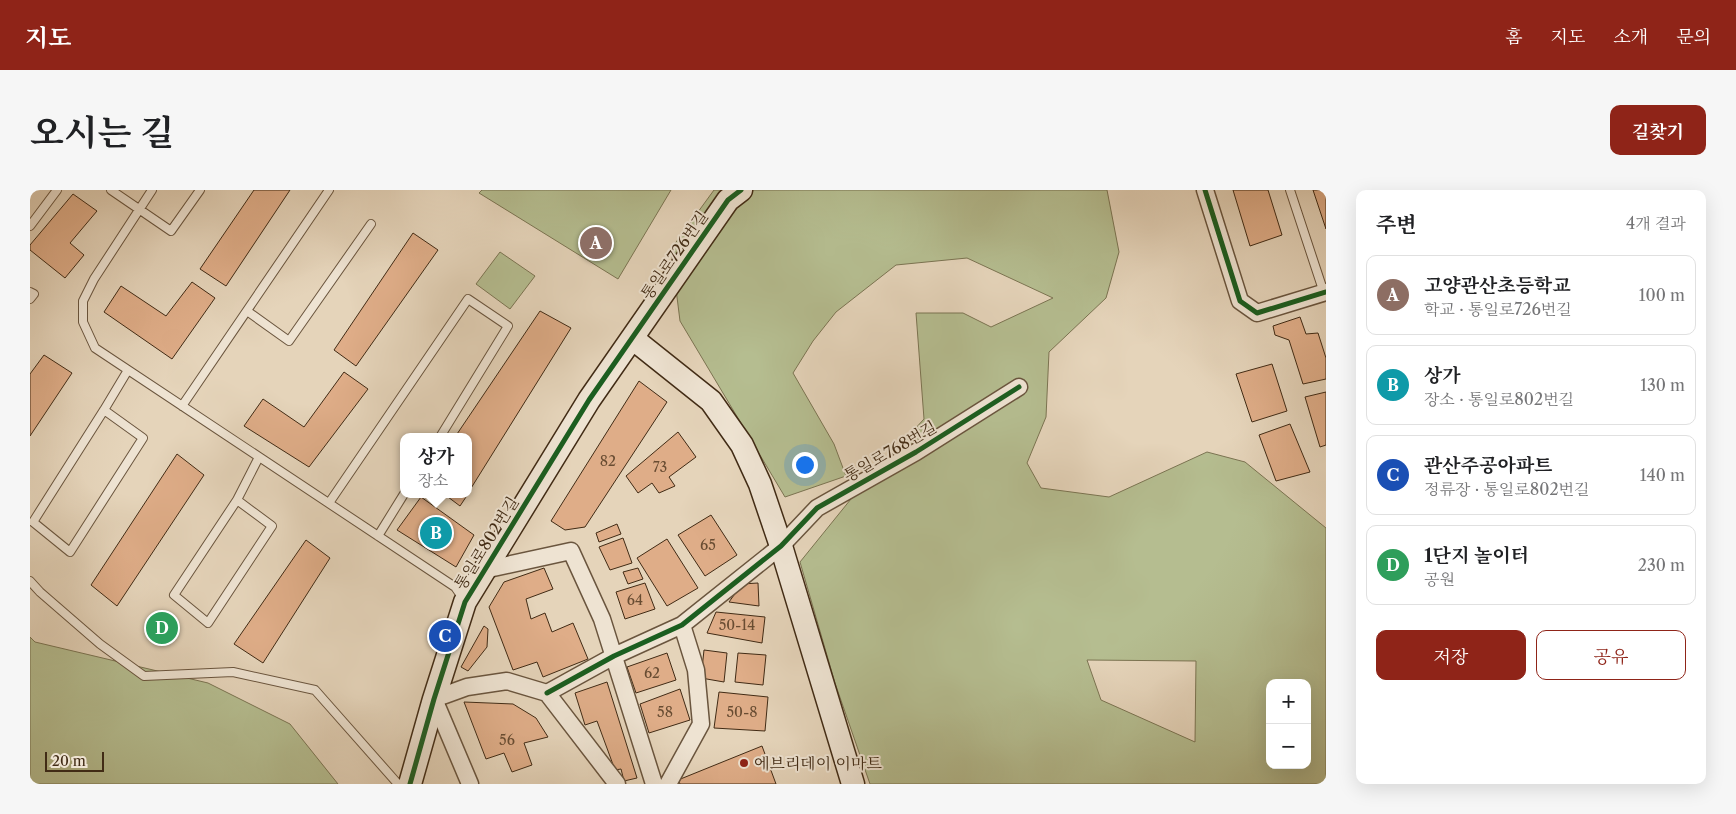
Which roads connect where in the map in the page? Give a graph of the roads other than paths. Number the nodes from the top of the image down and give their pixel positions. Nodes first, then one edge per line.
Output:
1 (57, 190) edge
2 (110, 190) edge
3 (152, 190) edge
4 (200, 190) edge
5 (329, 190) edge
6 (741, 190) edge
7 (1205, 190) edge
8 (1290, 190) edge
9 (139, 210) junction
10 (371, 224) dead end
11 (30, 226) edge
12 (30, 292) edge
13 (1325, 295) edge
14 (30, 299) edge
15 (247, 311) junction
16 (632, 338) junction
17 (128, 370) junction
18 (1019, 387) dead end
19 (182, 406) junction
20 (104, 410) junction
21 (442, 433) edge
22 (259, 457) junction
23 (402, 498) edge
24 (237, 500) junction
25 (329, 503) junction
26 (378, 536) junction
27 (782, 546) junction
28 (484, 570) junction
29 (30, 581) edge
30 (465, 602) junction
31 (682, 625) junction
32 (614, 656) junction
33 (547, 693) junction
34 (434, 699) junction
35 (398, 784) edge
36 (410, 784) edge
37 (470, 784) edge
38 (617, 784) edge
39 (654, 784) edge
40 (668, 784) edge
41 (853, 784) edge

1 - 11 lane
2 - 9 lane
3 - 9 lane
4 - 9 lane
5 - 15 lane
6 - 16 street, 통일로726번길
7 - 13 street
8 - 13 lane
9 - 17 lane
10 - 15 lane
12 - 14 lane
15 - 19 lane
16 - 27 street
16 - 28 street, 통일로802번길
17 - 19 lane
17 - 20 lane
18 - 27 street, 통일로768번길
19 - 22 lane
20 - 20 lane
21 - 25 lane
22 - 24 lane
22 - 25 lane
23 - 26 lane
24 - 24 lane
25 - 26 lane
26 - 30 lane
27 - 31 street, 통일로768번길
27 - 41 street
28 - 30 street, 통일로802번길
28 - 32 street
29 - 35 lane
30 - 34 street, 통일로802번길
31 - 32 street, 통일로768번길
31 - 40 street
32 - 33 street, 통일로768번길
32 - 39 street
33 - 34 street
33 - 38 street
34 - 36 street, 통일로802번길
34 - 37 street

